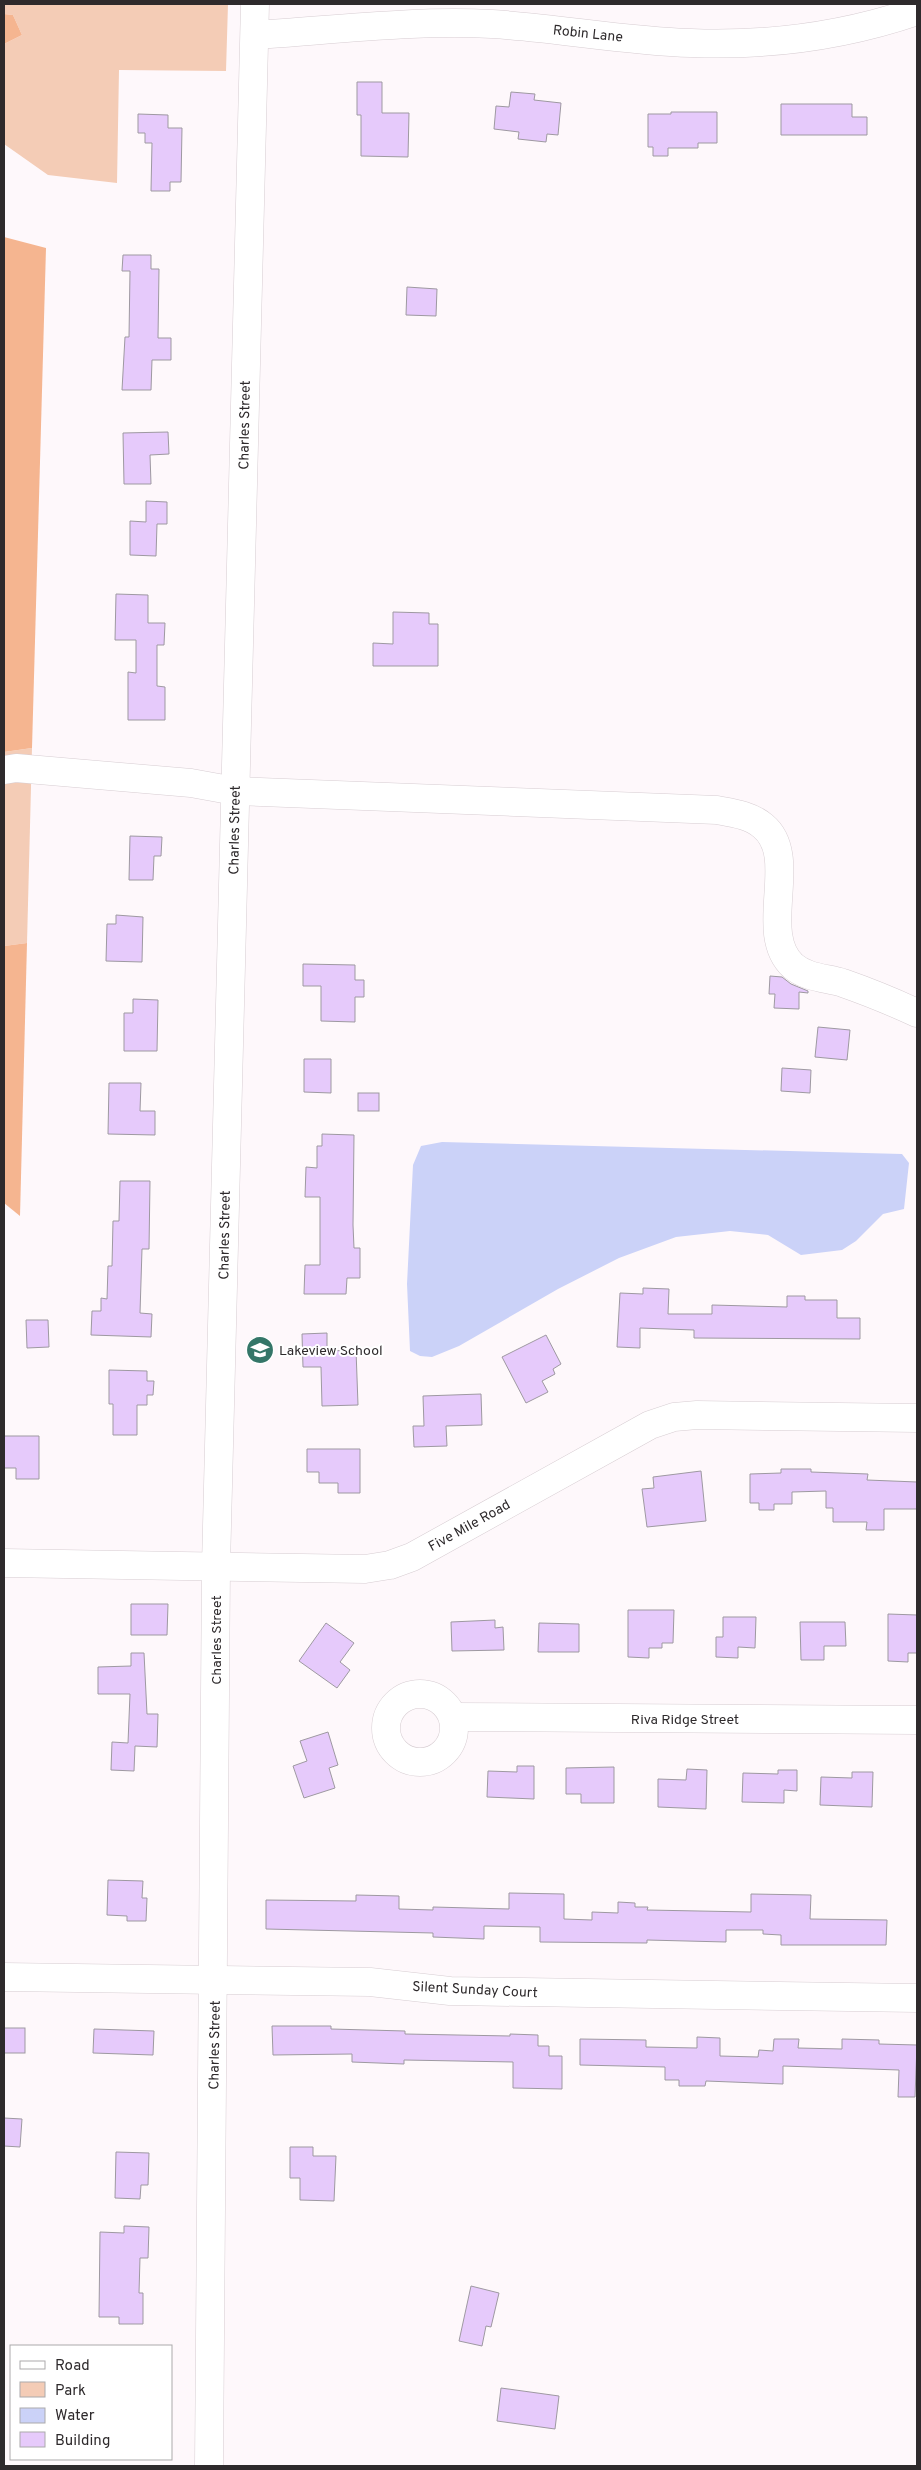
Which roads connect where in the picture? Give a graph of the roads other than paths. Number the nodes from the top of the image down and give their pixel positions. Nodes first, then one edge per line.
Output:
1 (256, 4) edge
2 (917, 11) edge
3 (255, 35) junction
4 (4, 770) edge
5 (235, 791) junction
6 (917, 1013) edge
7 (917, 1418) edge
8 (4, 1563) edge
9 (216, 1566) junction
10 (453, 1717) dead end
11 (917, 1720) edge
12 (4, 1977) edge
13 (214, 1981) junction
14 (917, 1998) edge
15 (209, 2466) edge

1 - 3 street, Charles Street
2 - 3 street, Robin Lane
3 - 5 street, Charles Street
4 - 5 street
5 - 6 street
5 - 9 street, Charles Street
7 - 9 street, Five Mile Road
8 - 9 street, Five Mile Road
9 - 13 street, Charles Street
10 - 11 street, Riva Ridge Street
12 - 13 street, Silent Sunday Court
13 - 14 street, Silent Sunday Court
13 - 15 street, Charles Street

